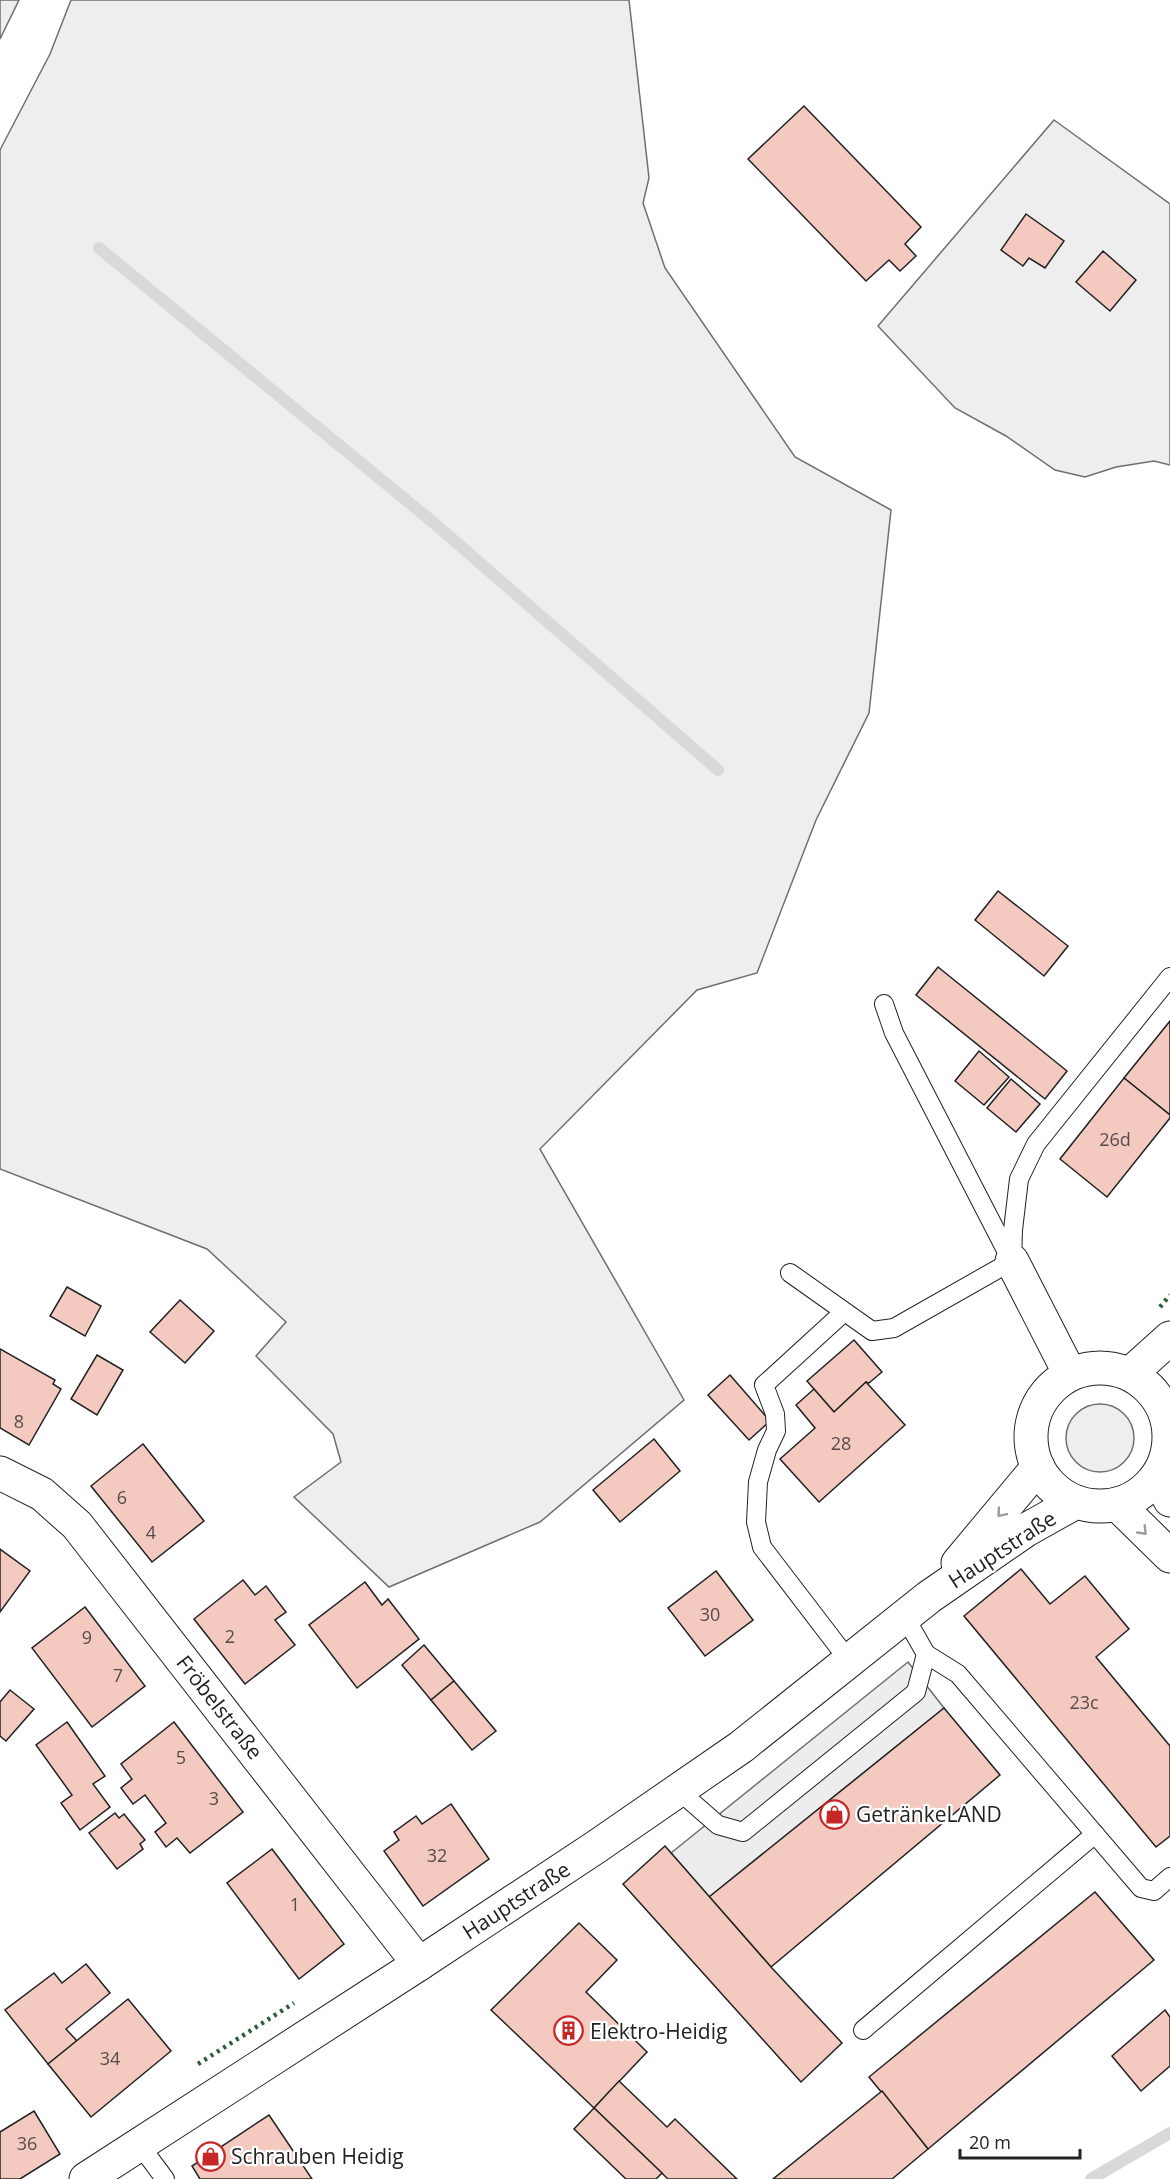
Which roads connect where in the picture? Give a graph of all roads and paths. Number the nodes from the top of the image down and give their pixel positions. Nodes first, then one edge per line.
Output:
1 (1170, 977) edge
2 (884, 1004) dead end
3 (1012, 1262) junction
4 (790, 1273) dead end
5 (844, 1311) junction
6 (1170, 1338) edge
7 (1070, 1374) junction
8 (1130, 1374) junction
9 (1166, 1400) edge
10 (1038, 1467) junction
11 (0, 1473) edge
12 (1164, 1488) edge
13 (1076, 1502) junction
14 (1117, 1504) junction
15 (1170, 1556) edge
16 (917, 1607) junction
17 (926, 1654) junction
18 (850, 1662) junction
19 (678, 1790) junction
20 (1095, 1834) junction
21 (1170, 1877) edge
22 (419, 1964) junction
23 (863, 2030) dead end
24 (139, 2144) junction
25 (86, 2179) edge
26 (165, 2179) edge

1 - 3 lane
2 - 3 lane
3 - 5 lane
3 - 7 main road
4 - 5 lane
5 - 18 lane
6 - 8 main road
7 - 8 main road
7 - 10 main road
8 - 9 main road
9 - 12 main road
10 - 13 main road
10 -> 16 main road, Hauptstraße
11 - 22 main road, Fröbelstraße
12 - 14 main road
13 - 14 main road
13 - 16 main road, Hauptstraße
14 -> 15 main road
16 - 17 lane
16 - 18 main road, Hauptstraße
17 - 19 lane
17 - 20 lane
18 - 19 main road, Hauptstraße
19 - 22 main road, Hauptstraße
20 - 21 lane
20 - 23 lane
22 - 24 main road, Hauptstraße
24 - 25 main road, Hauptstraße
24 - 26 lane

